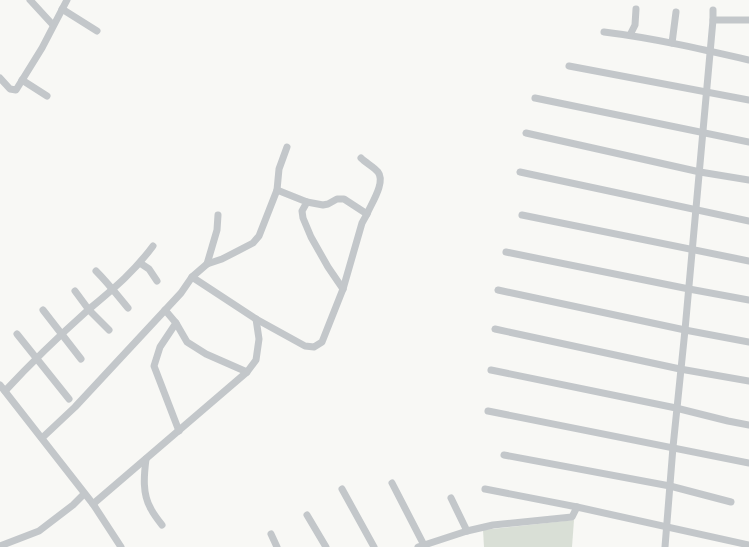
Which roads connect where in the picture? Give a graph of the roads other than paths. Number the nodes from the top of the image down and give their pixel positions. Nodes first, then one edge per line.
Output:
1 (30, 0) edge
2 (67, 0) edge
3 (62, 9) junction
4 (636, 9) dead end
5 (713, 10) dead end
6 (676, 12) dead end
7 (713, 20) junction
8 (749, 20) edge
9 (53, 25) junction
10 (97, 31) dead end
11 (604, 32) dead end
12 (630, 35) junction
13 (672, 43) junction
14 (710, 51) junction
15 (749, 60) edge
16 (569, 66) dead end
17 (0, 78) edge
18 (22, 80) junction
19 (707, 91) junction
20 (47, 96) dead end
21 (535, 98) dead end
22 (749, 100) edge
23 (526, 133) dead end
24 (703, 133) junction
25 (749, 142) edge
26 (287, 147) dead end
27 (361, 158) dead end
28 (520, 172) dead end
29 (700, 172) junction
30 (749, 180) edge
31 (277, 190) junction
32 (307, 202) junction
33 (696, 209) junction
34 (367, 214) junction
35 (218, 215) dead end
36 (522, 215) dead end
37 (749, 221) edge
38 (153, 246) dead end
39 (692, 249) junction
40 (506, 252) dead end
41 (749, 261) edge
42 (140, 263) junction
43 (207, 264) junction
44 (96, 271) dead end
45 (192, 276) junction
46 (157, 282) dead end
47 (343, 289) junction
48 (689, 289) junction
49 (113, 290) junction
50 (498, 290) dead end
51 (75, 291) dead end
52 (749, 300) edge
53 (128, 308) dead end
54 (44, 310) dead end
55 (89, 310) junction
56 (165, 310) junction
57 (256, 319) junction
58 (176, 323) junction
59 (495, 329) dead end
60 (110, 330) dead end
61 (685, 330) junction
62 (17, 334) dead end
63 (62, 334) junction
64 (749, 342) edge
65 (36, 358) junction
66 (81, 359) dead end
67 (680, 369) junction
68 (491, 370) dead end
69 (247, 372) junction
70 (749, 381) edge
71 (2, 388) edge
72 (69, 399) dead end
73 (676, 408) junction
74 (488, 411) dead end
75 (749, 425) edge
76 (179, 431) junction
77 (42, 438) junction
78 (673, 447) junction
79 (504, 455) dead end
80 (146, 459) junction
81 (749, 463) edge
82 (392, 483) dead end
83 (670, 486) junction
84 (342, 489) dead end
85 (485, 489) dead end
86 (84, 494) junction
87 (451, 498) dead end
88 (731, 502) dead end
89 (93, 504) junction
90 (577, 507) junction
91 (307, 515) dead end
92 (162, 525) dead end
93 (666, 526) junction
94 (467, 531) junction
95 (271, 534) dead end
96 (749, 545) edge
97 (0, 546) edge
98 (422, 546) edge
99 (121, 547) edge
100 (277, 547) edge
101 (326, 547) edge
102 (374, 547) edge
103 (665, 547) edge

1 - 9 street
2 - 3 street
3 - 9 street
3 - 10 street
4 - 12 street
5 - 7 street
6 - 13 street
7 - 8 street
7 - 14 street
9 - 18 street
11 - 12 street
12 - 13 street
13 - 14 street
14 - 15 street
14 - 19 street
16 - 19 street
17 - 18 street
18 - 20 street
19 - 22 street
19 - 24 street
21 - 24 street
23 - 29 street
24 - 25 street
24 - 29 street
26 - 31 street
27 - 34 street
28 - 33 street
29 - 30 street
29 - 33 street
31 - 32 street
31 - 43 street
32 - 34 street
32 - 47 street
33 - 37 street
33 - 39 street
34 - 47 street
35 - 43 street
36 - 39 street
38 - 42 street
39 - 41 street
39 - 48 street
40 - 48 street
42 - 46 street
42 - 49 street
43 - 45 street
44 - 49 street
45 - 56 street
45 - 57 street
47 - 57 street
48 - 52 street
48 - 61 street
49 - 53 street
49 - 55 street
50 - 61 street
51 - 55 street
54 - 63 street
55 - 60 street
55 - 63 street
56 - 58 street
56 - 77 street
57 - 69 street
58 - 69 street
58 - 76 street
59 - 67 street
61 - 64 street
61 - 67 street
62 - 65 street
63 - 65 street
63 - 66 street
65 - 71 street
65 - 72 street
67 - 70 street
67 - 73 street
68 - 73 street
69 - 76 street
71 - 77 street
73 - 75 street
73 - 78 street
74 - 78 street
76 - 80 street
77 - 86 street
78 - 81 street
78 - 83 street
79 - 83 street
80 - 89 street
80 - 92 street
82 - 98 street
83 - 88 street
83 - 93 street
84 - 102 street
85 - 90 street
86 - 89 street
86 - 97 street
87 - 94 street
89 - 99 street
90 - 93 street
90 - 94 street
91 - 101 street
93 - 96 street
93 - 103 street
94 - 98 street
95 - 100 street

